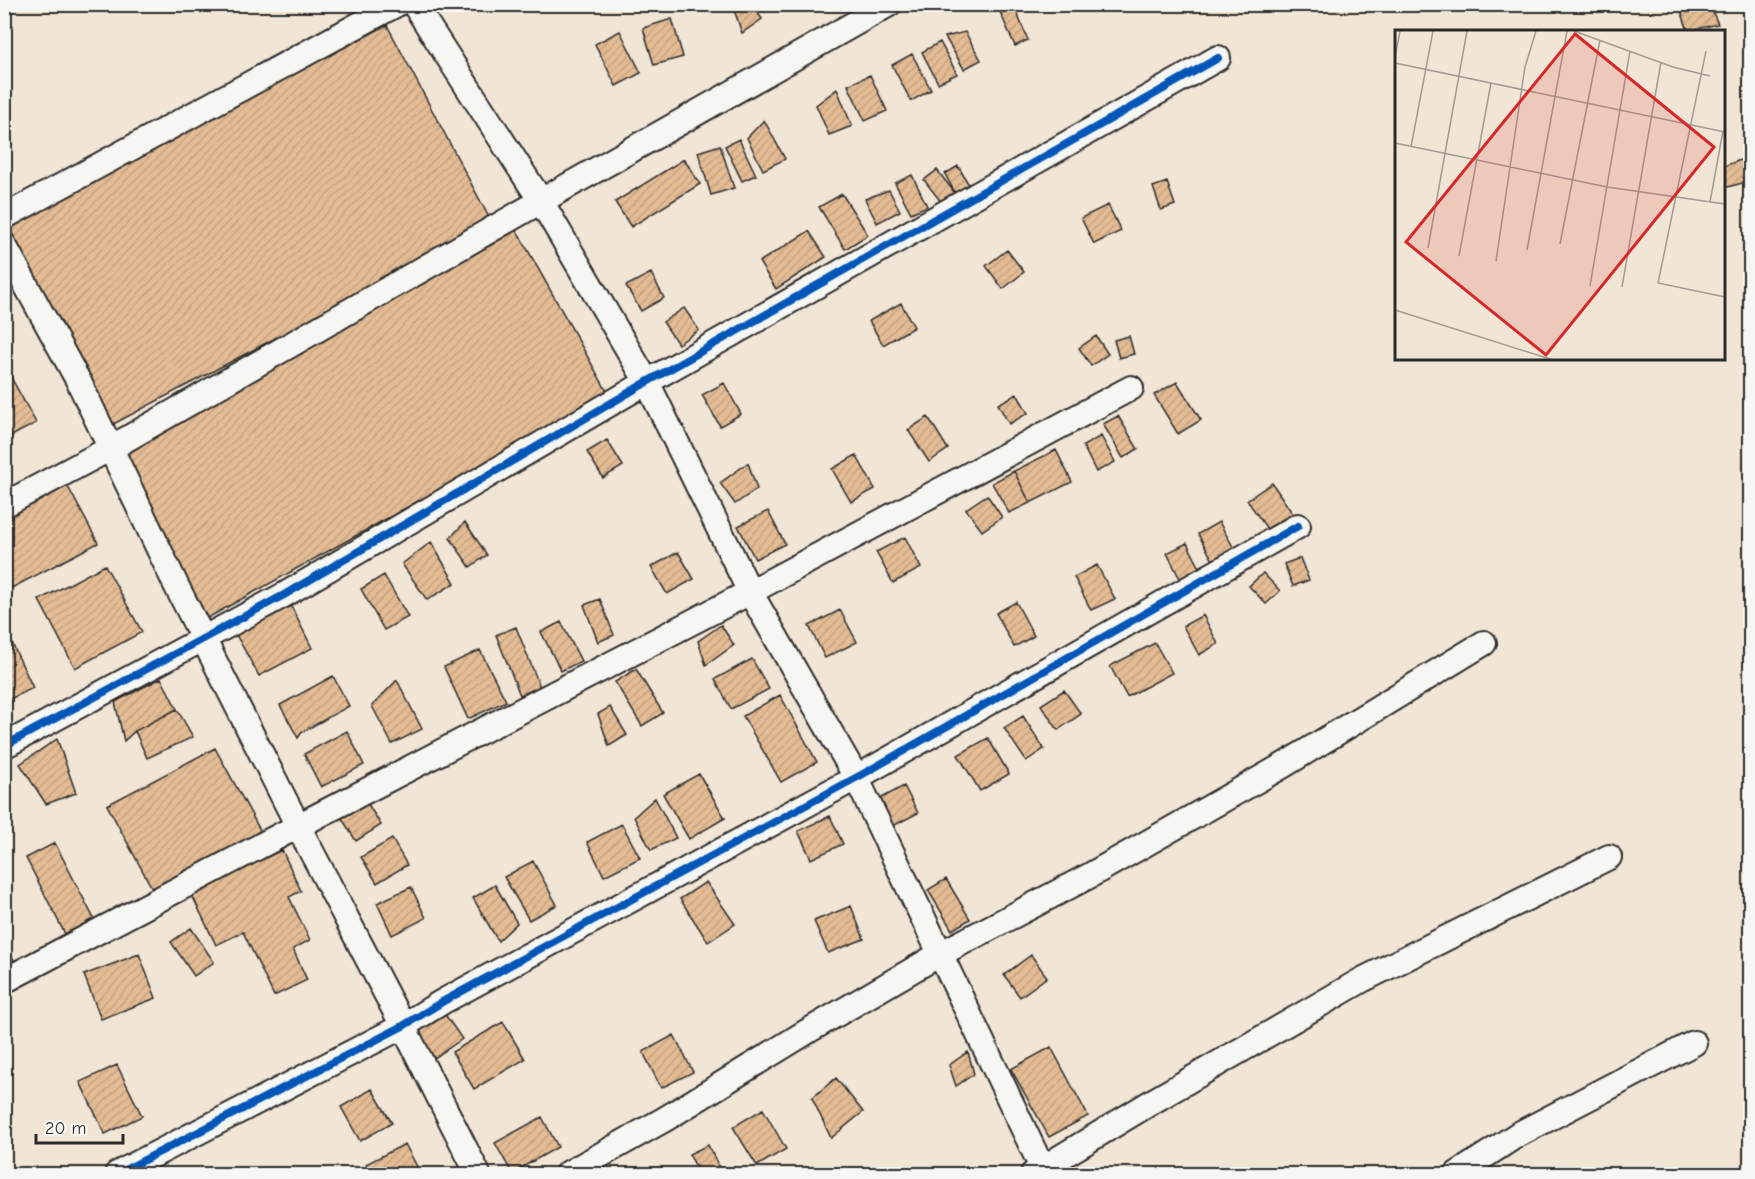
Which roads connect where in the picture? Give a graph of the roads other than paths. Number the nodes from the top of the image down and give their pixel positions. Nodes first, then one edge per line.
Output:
1 (397, 4) edge
2 (414, 4) edge
3 (889, 4) edge
4 (1218, 58) dead end
5 (541, 201) junction
6 (4, 217) edge
7 (4, 245) edge
8 (647, 382) junction
9 (1131, 388) dead end
10 (111, 448) junction
11 (4, 506) edge
12 (1298, 526) dead end
13 (750, 592) junction
14 (204, 639) junction
15 (1484, 643) dead end
16 (4, 746) edge
17 (856, 777) junction
18 (298, 826) junction
19 (1609, 857) dead end
20 (940, 954) junction
21 (4, 981) edge
22 (403, 1026) junction
23 (1694, 1043) dead end
24 (1040, 1173) edge
25 (117, 1174) edge
26 (478, 1174) edge
27 (567, 1174) edge
28 (1457, 1174) edge

1 - 6 street
2 - 5 street
3 - 5 street
4 - 8 street
5 - 8 street
5 - 10 street
7 - 10 street
8 - 13 street
8 - 14 street
9 - 13 street
10 - 11 street
10 - 14 street
12 - 17 street
13 - 17 street
13 - 18 street
14 - 16 street
14 - 18 street
15 - 20 street
17 - 20 street
17 - 22 street
18 - 21 street
18 - 22 street
19 - 24 street
20 - 24 street
20 - 27 street
22 - 25 street
22 - 26 street
23 - 28 street

